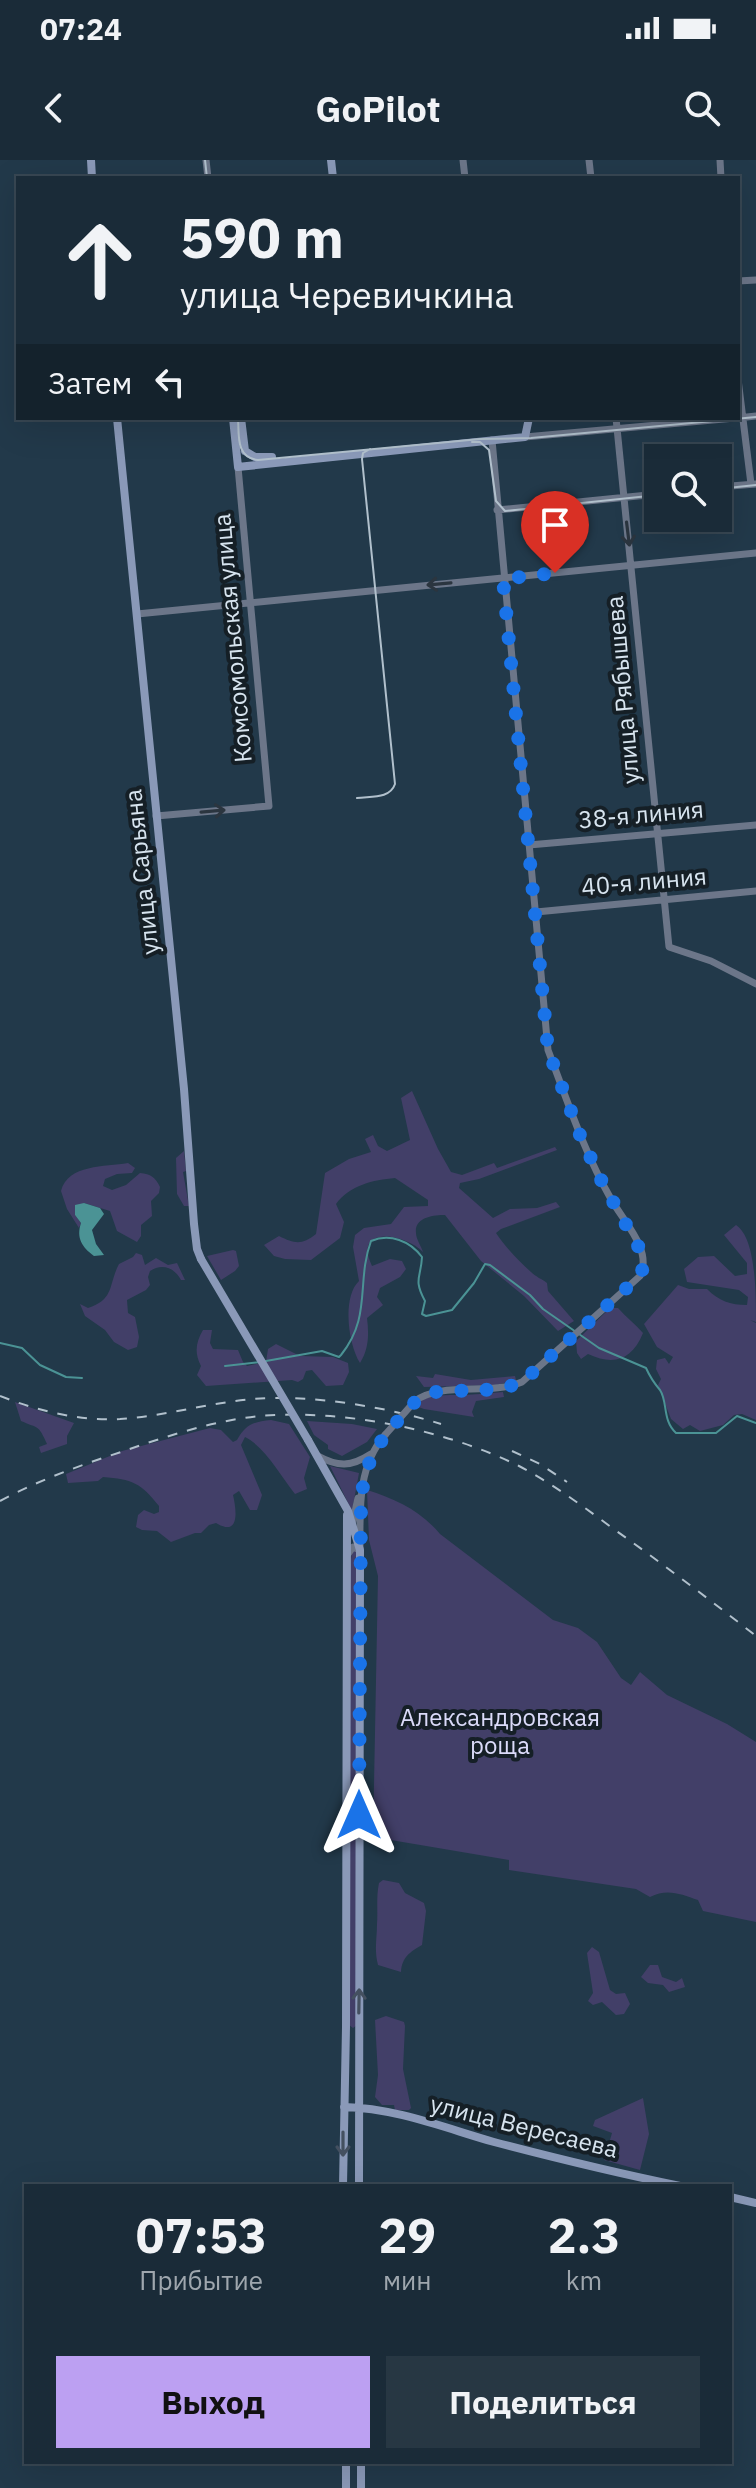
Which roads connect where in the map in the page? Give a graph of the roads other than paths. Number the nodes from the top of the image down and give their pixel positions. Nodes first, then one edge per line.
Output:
1 (117, 420) edge
2 (233, 420) edge
3 (241, 420) edge
4 (529, 420) edge
5 (616, 420) edge
6 (716, 420) edge
7 (738, 420) edge
8 (617, 429) junction
9 (525, 437) junction
10 (492, 440) junction
11 (245, 451) junction
12 (238, 467) junction
13 (753, 484) edge
14 (732, 486) edge
15 (644, 495) edge
16 (624, 497) junction
17 (497, 510) junction
18 (756, 553) edge
19 (632, 565) junction
20 (503, 579) junction
21 (250, 603) junction
22 (137, 614) junction
23 (156, 816) junction
24 (756, 825) edge
25 (657, 833) junction
26 (529, 845) junction
27 (756, 891) edge
28 (664, 901) junction
29 (536, 912) junction
30 (756, 984) edge
31 (373, 1453) junction
32 (318, 1456) junction
33 (362, 1489) junction
34 (346, 1507) junction
35 (353, 1523) junction
36 (360, 1550) junction
37 (348, 1557) junction
38 (346, 2027) junction
39 (359, 2027) junction
40 (346, 2039) junction
41 (359, 2039) junction
42 (344, 2107) junction
43 (358, 2107) junction
44 (359, 2174) junction
45 (343, 2175) junction
46 (343, 2184) edge
47 (359, 2184) edge
48 (671, 2184) edge
49 (732, 2197) edge
50 (756, 2203) edge
51 (346, 2464) edge
52 (361, 2464) edge
53 (346, 2488) edge
54 (361, 2488) edge

1 - 22 main road, улица Сарьяна
2 - 12 main road
3 - 11 main road
4 - 9 main road
5 - 8 street, улица Рябышева
6 - 8 street
7 - 13 street
8 - 9 street
8 - 16 street, улица Рябышева
9 - 10 main road
10 - 11 main road
10 - 12 main road
10 - 17 street
11 - 12 main road
12 - 21 street, Комсомольская улица
13 - 14 street
15 - 16 street
16 - 17 street
16 -> 19 street, улица Рябышева
17 - 20 street
18 - 19 street
19 - 20 street
19 - 25 street, улица Рябышева
20 -> 21 street
20 - 26 street
21 - 22 street
23 -> 21 street, Комсомольская улица
22 - 23 main road, улица Сарьяна
23 - 32 main road, улица Сарьяна, bridge
24 - 25 street, 38-я линия
25 - 26 street, 38-я линия
25 - 28 street, улица Рябышева
26 - 29 street
27 - 28 street, 40-я линия
28 - 29 street, 40-я линия
28 - 30 street, улица Рябышева
29 - 31 street, bridge
31 - 32 street
31 - 33 street
32 - 34 main road, улица Сарьяна
33 - 35 street
33 - 36 street
34 - 35 main road, улица Сарьяна
34 - 37 main road
35 - 36 main road, улица Сарьяна
35 - 37 street
36 - 37 street
39 -> 36 main road, улица Сарьяна
37 - 38 main road
38 - 39 main road
38 - 40 main road
39 - 41 main road, улица Сарьяна
40 - 41 main road
40 - 42 main road
41 - 43 main road, улица Сарьяна
42 - 43 main road, улица Вересаева
42 -> 45 main road
43 - 44 main road, улица Сарьяна
43 - 48 main road, улица Вересаева
44 - 45 main road
44 - 47 main road, улица Сарьяна
45 - 46 main road
49 - 50 main road
51 - 53 main road
52 - 54 main road

